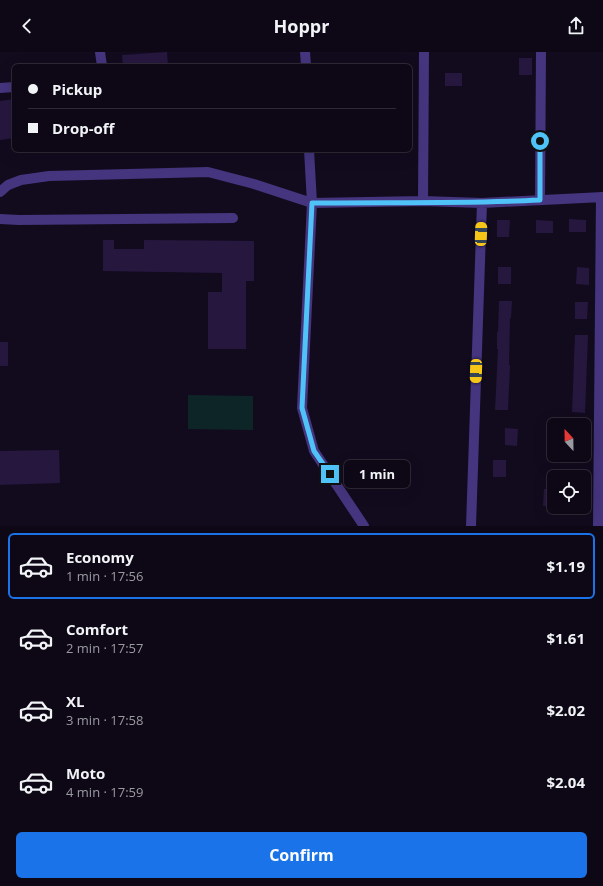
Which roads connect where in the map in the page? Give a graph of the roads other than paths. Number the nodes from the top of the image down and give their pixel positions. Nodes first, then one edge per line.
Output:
1 (100, 52) edge
2 (305, 52) edge
3 (424, 52) edge
4 (540, 52) edge
5 (102, 64) edge
6 (306, 64) edge
7 (12, 87) edge
8 (0, 88) edge
9 (310, 152) edge
10 (0, 192) edge
11 (602, 197) edge
12 (540, 200) junction
13 (423, 201) junction
14 (312, 203) junction
15 (482, 203) junction
16 (233, 218) dead end
17 (0, 219) edge
18 (364, 526) edge
19 (471, 526) edge
20 (598, 526) edge

1 - 5 street
2 - 6 street
3 - 13 street
4 - 12 street
7 - 8 street
9 - 14 street
10 - 14 street
11 - 12 street
11 - 20 street
12 - 15 street
13 - 14 street
13 - 15 street
14 - 18 street
15 - 19 street
16 - 17 street

